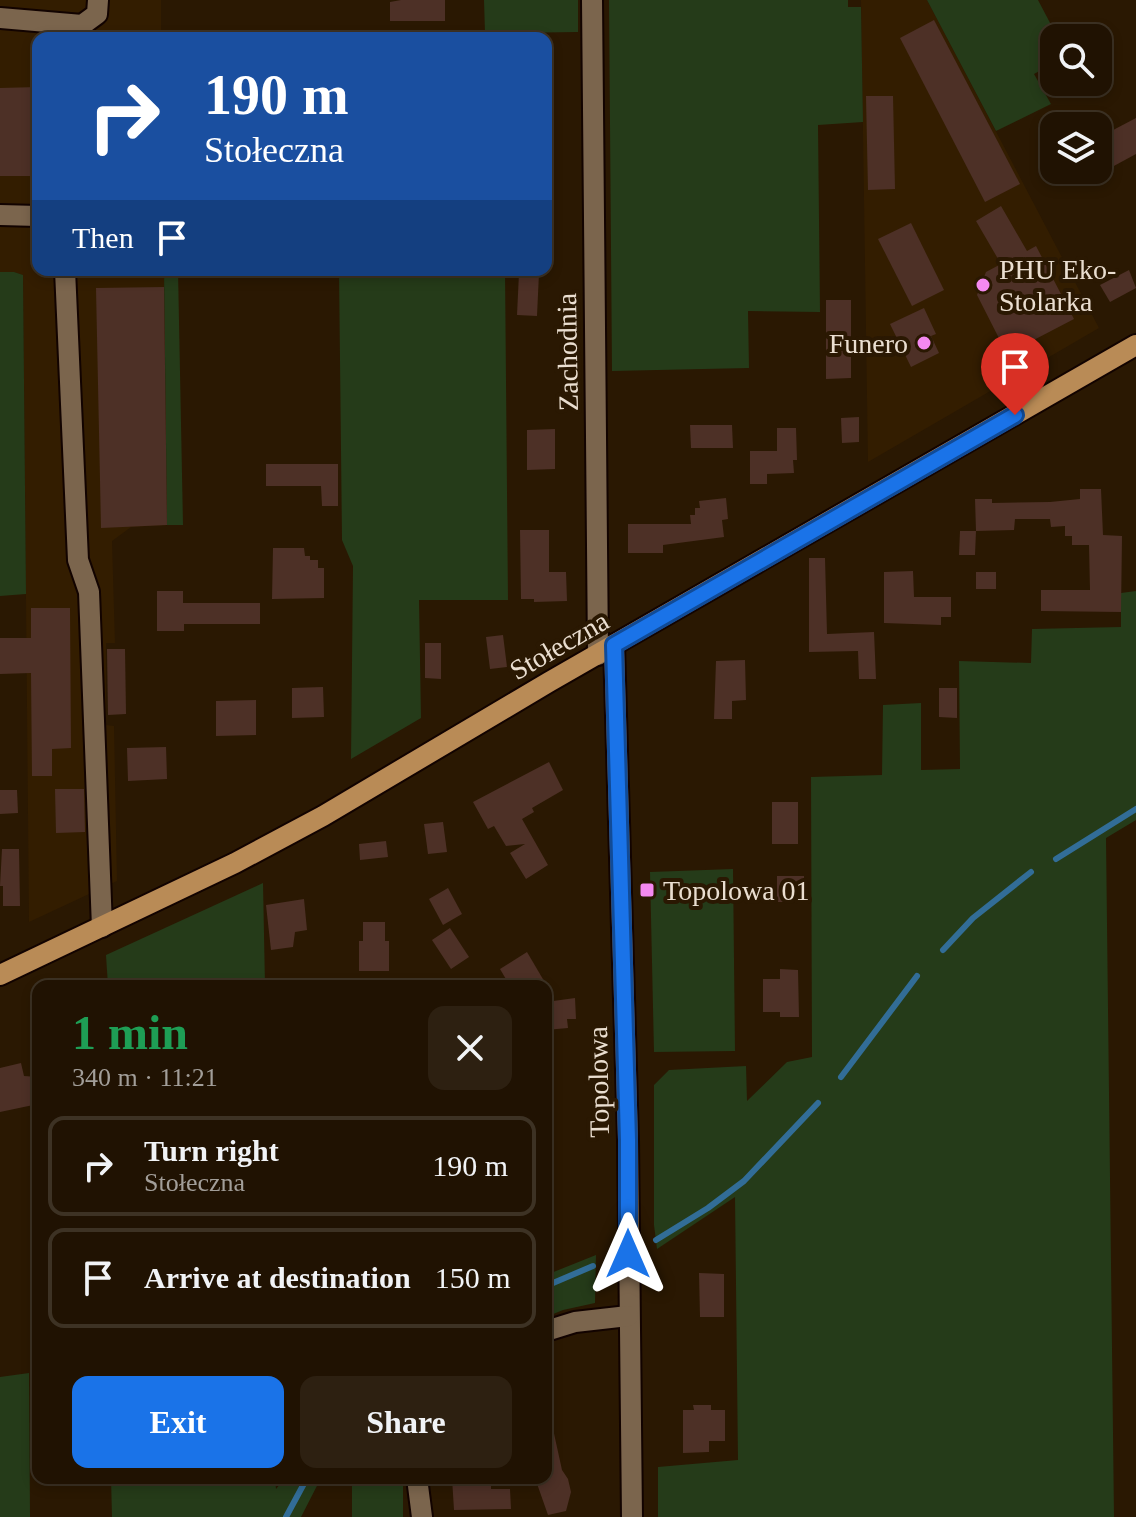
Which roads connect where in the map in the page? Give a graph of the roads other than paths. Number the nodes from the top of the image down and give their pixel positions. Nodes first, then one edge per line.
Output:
1 (98, 0) edge
2 (592, 0) edge
3 (0, 18) edge
4 (0, 215) edge
5 (32, 216) edge
6 (65, 276) edge
7 (1136, 345) edge
8 (606, 650) junction
9 (102, 927) junction
10 (0, 975) edge
11 (628, 1316) junction
12 (552, 1329) edge
13 (418, 1484) edge
14 (422, 1517) edge
15 (632, 1517) edge

1 - 3 street
2 - 8 street, Zachodnia
4 - 5 street
6 - 9 street
7 - 8 main road, Stołeczna
8 - 9 main road, Stołeczna
8 - 11 street, Topolowa
9 - 10 main road, Stołeczna
11 - 12 street
11 - 15 street, Topolowa
13 - 14 street

